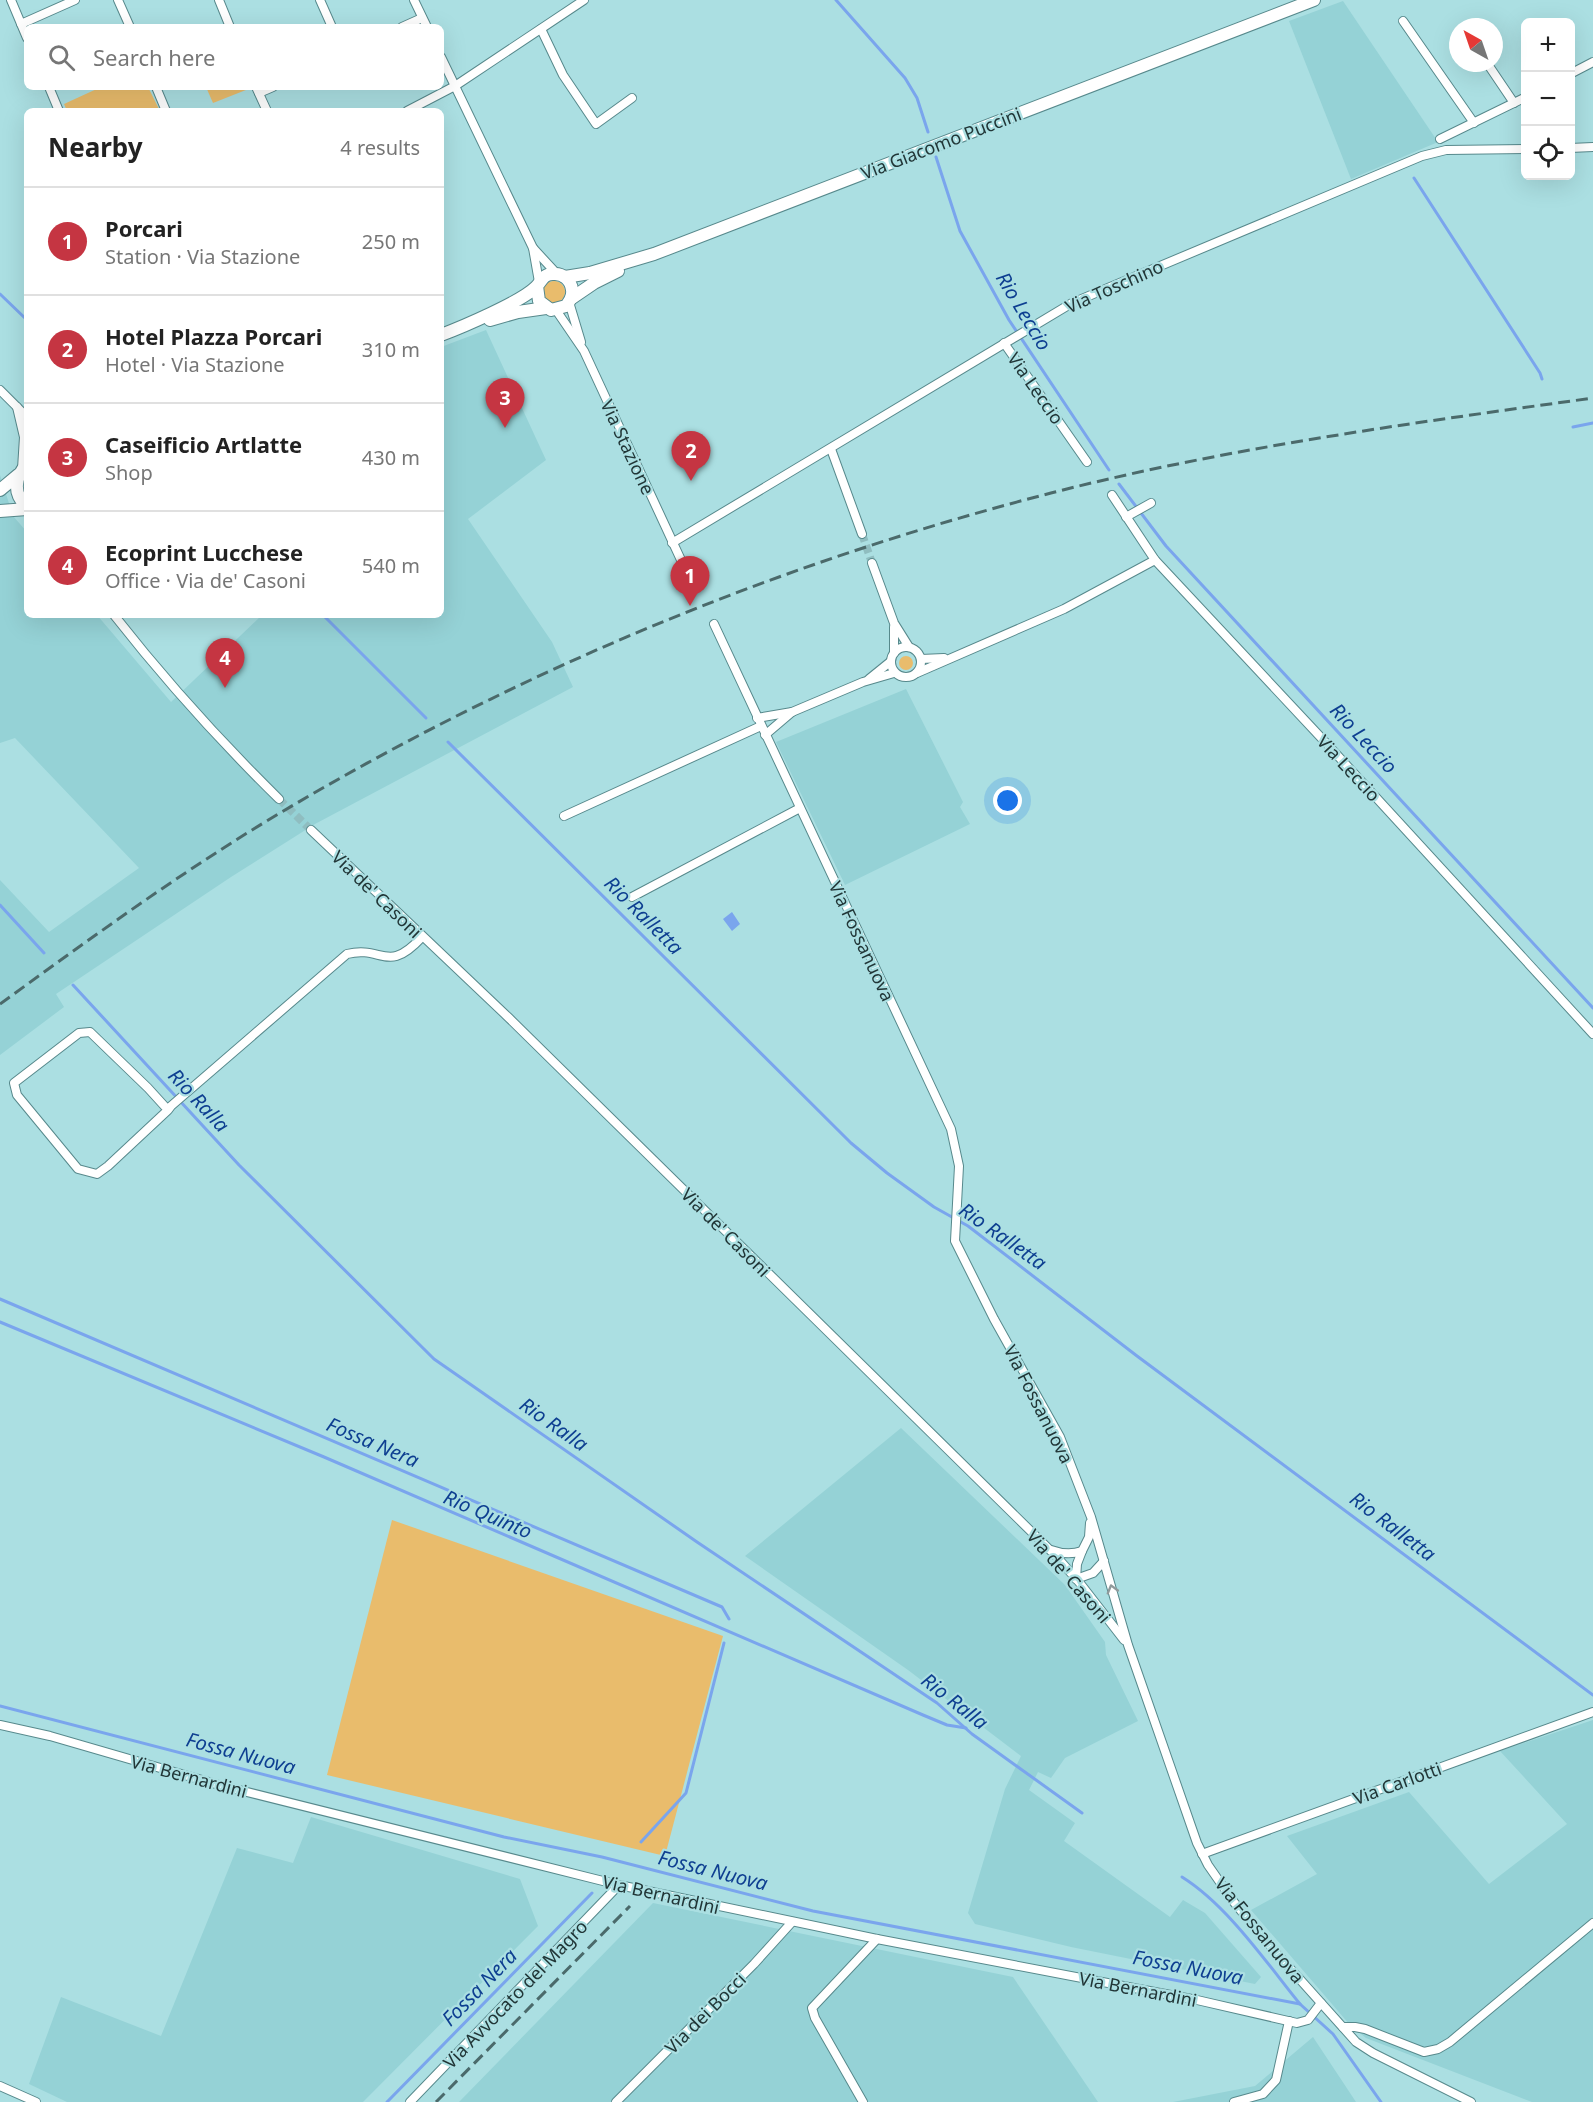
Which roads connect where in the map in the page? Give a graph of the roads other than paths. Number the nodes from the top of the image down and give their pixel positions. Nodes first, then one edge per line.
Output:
1 (11, 0) edge
2 (75, 0) edge
3 (118, 0) edge
4 (219, 0) edge
5 (320, 0) edge
6 (414, 0) edge
7 (584, 0) edge
8 (1314, 0) edge
9 (1287, 5) edge
10 (422, 18) junction
11 (1403, 21) dead end
12 (21, 24) junction
13 (129, 24) edge
14 (229, 24) edge
15 (331, 24) edge
16 (409, 24) edge
17 (425, 24) edge
18 (541, 29) junction
19 (24, 31) edge
20 (1593, 62) edge
21 (444, 63) edge
22 (1493, 72) edge
23 (1574, 72) edge
24 (455, 86) junction
25 (50, 90) edge
26 (157, 90) edge
27 (258, 90) edge
28 (632, 98) dead end
29 (1521, 100) edge
30 (1514, 104) junction
31 (58, 108) edge
32 (165, 108) edge
33 (266, 108) edge
34 (413, 108) edge
35 (1474, 123) junction
36 (1440, 139) dead end
37 (1593, 147) edge
38 (1575, 148) edge
39 (1521, 149) edge
40 (533, 248) junction
41 (654, 254) junction
42 (561, 275) junction
43 (538, 284) junction
44 (570, 300) junction
45 (551, 309) junction
46 (444, 334) edge
47 (444, 334) edge
48 (1004, 343) junction
49 (584, 351) junction
50 (0, 390) edge
51 (17, 407) junction
52 (24, 414) edge
53 (831, 450) junction
54 (1088, 462) dead end
55 (22, 470) edge
56 (0, 490) edge
57 (1112, 495) dead end
58 (24, 504) edge
59 (1148, 505) dead end
60 (24, 508) edge
61 (0, 511) edge
62 (1126, 518) junction
63 (862, 534) tunnel mouth
64 (672, 543) junction
65 (1155, 560) junction
66 (872, 563) tunnel mouth
67 (694, 588) dead end
68 (116, 618) edge
69 (714, 624) dead end
70 (894, 624) junction
71 (909, 647) junction
72 (892, 657) junction
73 (951, 657) junction
74 (921, 659) junction
75 (894, 673) junction
76 (917, 673) junction
77 (863, 682) junction
78 (793, 712) junction
79 (759, 722) junction
80 (765, 735) junction
81 (279, 799) tunnel mouth
82 (800, 808) junction
83 (564, 816) dead end
84 (311, 830) tunnel mouth
85 (632, 897) dead end
86 (422, 937) junction
87 (1593, 1034) edge
88 (169, 1108) junction
89 (1091, 1516) junction
90 (1050, 1550) junction
91 (1082, 1551) junction
92 (1104, 1561) junction
93 (1076, 1579) junction
94 (1128, 1645) junction
95 (1593, 1712) edge
96 (0, 1725) edge
97 (1202, 1854) junction
98 (619, 1885) junction
99 (792, 1922) junction
100 (1593, 1923) edge
101 (876, 1940) junction
102 (1316, 2010) junction
103 (1290, 2021) junction
104 (1342, 2027) junction
105 (0, 2086) edge
106 (36, 2102) edge
107 (410, 2102) edge
108 (616, 2102) edge
109 (863, 2102) edge
110 (1234, 2102) edge
111 (1471, 2102) edge

1 - 12 street
2 - 12 street
3 - 13 street
4 - 14 street
5 - 15 street
6 - 10 street
7 - 18 street
8 - 9 main road, Via Giacomo Puccini
9 - 41 main road, Via Giacomo Puccini
10 - 16 street
10 - 17 street
11 - 35 street
12 - 19 street
18 - 24 street
18 - 28 street
20 - 23 street
21 - 24 street
22 - 30 street
24 - 34 street
24 - 40 street
25 - 31 street
26 - 32 street
27 - 33 street
29 - 30 street
30 - 35 street
35 - 36 street
37 - 38 street
39 - 48 street, Via Toschino
40 - 42 street
40 - 43 street
41 - 42 main road, Via Giacomo Puccini
41 - 44 main road
42 - 43 main road
42 - 44 main road
43 - 45 main road
43 - 46 main road
44 - 45 main road
44 - 49 street
45 - 47 main road
45 - 49 street, Via Stazione
48 - 53 street, Via Toschino
48 - 54 street, Via Leccio
49 - 64 street, Via Stazione
50 - 51 street
51 - 52 street
51 - 55 street
53 - 63 street
53 - 64 street, Via Toschino
55 - 56 main road
55 - 58 main road
57 - 62 street, Via Leccio
59 - 62 street
60 - 61 main road
62 - 65 street, Via Leccio
64 - 67 street, Via Stazione
65 - 73 street
65 - 87 street, Via Leccio
66 - 70 street
68 - 81 street
69 - 79 street, Via Fossanuova
70 - 71 street
70 - 72 street
71 - 72 street
71 - 74 street
72 - 75 street
72 - 77 street
73 - 74 street
73 - 76 street
74 - 76 street
75 - 76 street
75 - 77 street
77 - 78 street
78 - 79 street
78 - 80 street
79 - 80 street, Via Fossanuova
79 - 83 street
80 - 82 street, Via Fossanuova
82 - 85 street
82 - 89 street, Via Fossanuova
84 - 86 street, Via de' Casoni
86 - 88 street
86 - 90 street, Via de' Casoni
88 - 88 street
89 - 91 street
89 - 92 street, Via Fossanuova
90 - 91 street
90 - 93 street, Via de' Casoni
91 - 93 street
92 - 93 street
94 -> 92 street, Via Fossanuova
93 - 94 street, Via de' Casoni
94 - 97 street, Via Fossanuova
95 - 97 street, Via Carlotti
96 - 98 street, Via Bernardini
97 - 102 street, Via Fossanuova
98 - 99 street, Via Bernardini
98 - 107 street, Via Avvocato del Magro
99 - 101 street, Via Bernardini
99 - 108 street, Via dei Bocci
100 - 104 street
101 - 103 street, Via Bernardini
101 - 109 street
102 - 103 street, Via Bernardini
102 - 104 street, Via Fossanuova
103 - 110 street
104 - 111 street, Via Fossanuova
105 - 106 street

